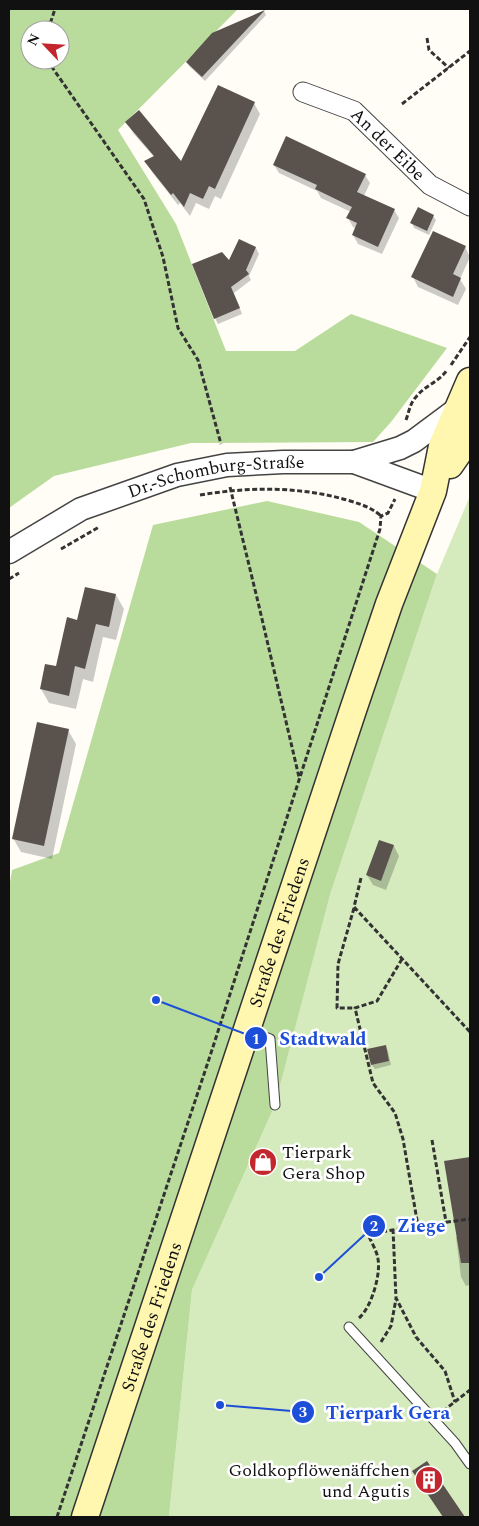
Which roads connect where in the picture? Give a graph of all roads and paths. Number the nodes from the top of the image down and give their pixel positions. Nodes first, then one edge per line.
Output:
1 (427, 38) dead end
2 (470, 51) edge
3 (449, 68) junction
4 (54, 70) edge
5 (303, 92) dead end
6 (402, 104) dead end
7 (470, 206) edge
8 (470, 337) edge
9 (470, 381) edge
10 (464, 418) edge
11 (414, 440) junction
12 (354, 462) junction
13 (227, 465) junction
14 (405, 480) junction
15 (230, 490) junction
16 (433, 491) junction
17 (196, 495) dead end
18 (381, 516) junction
19 (100, 527) dead end
20 (60, 549) dead end
21 (9, 552) edge
22 (22, 571) dead end
23 (9, 579) edge
24 (299, 778) junction
25 (361, 878) dead end
26 (354, 907) junction
27 (402, 959) junction
28 (355, 1008) junction
29 (247, 1030) junction
30 (470, 1032) edge
31 (275, 1106) dead end
32 (432, 1140) dead end
33 (470, 1219) edge
34 (446, 1222) junction
35 (418, 1226) junction
36 (393, 1230) junction
37 (396, 1298) junction
38 (349, 1327) joint
39 (371, 1350) junction
40 (470, 1390) edge
41 (455, 1402) junction
42 (433, 1419) junction
43 (470, 1464) edge
44 (57, 1517) edge
45 (85, 1517) edge

1 - 3 path
2 - 3 path
3 - 6 path
4 - 13 path
5 - 7 street, An der Eibe
8 - 11 path
9 - 10 main road, Straße des Friedens
10 - 11 street
10 - 16 main road, Straße des Friedens
11 - 12 street
12 - 13 street, Dr.-Schomburg-Straße
12 - 14 street, Dr.-Schomburg-Straße
13 - 15 path
13 - 21 street, Dr.-Schomburg-Straße
14 - 16 street, Dr.-Schomburg-Straße
14 - 18 path
15 - 17 path
15 - 18 path
15 - 24 path
16 - 29 main road, Straße des Friedens
18 - 24 path
19 - 20 path
22 - 23 path
24 - 44 path
25 - 26 path
26 - 27 path
26 - 28 path
27 - 28 path
27 - 30 path
28 - 35 path
29 - 31 lane
29 - 45 main road, Straße des Friedens
32 - 34 path
33 - 34 path
34 - 35 path
35 - 36 path
36 - 37 path
36 - 38 path
37 - 39 path
37 - 41 path
38 - 39 lane
39 - 42 lane
40 - 41 path
41 - 42 path
42 - 43 lane

